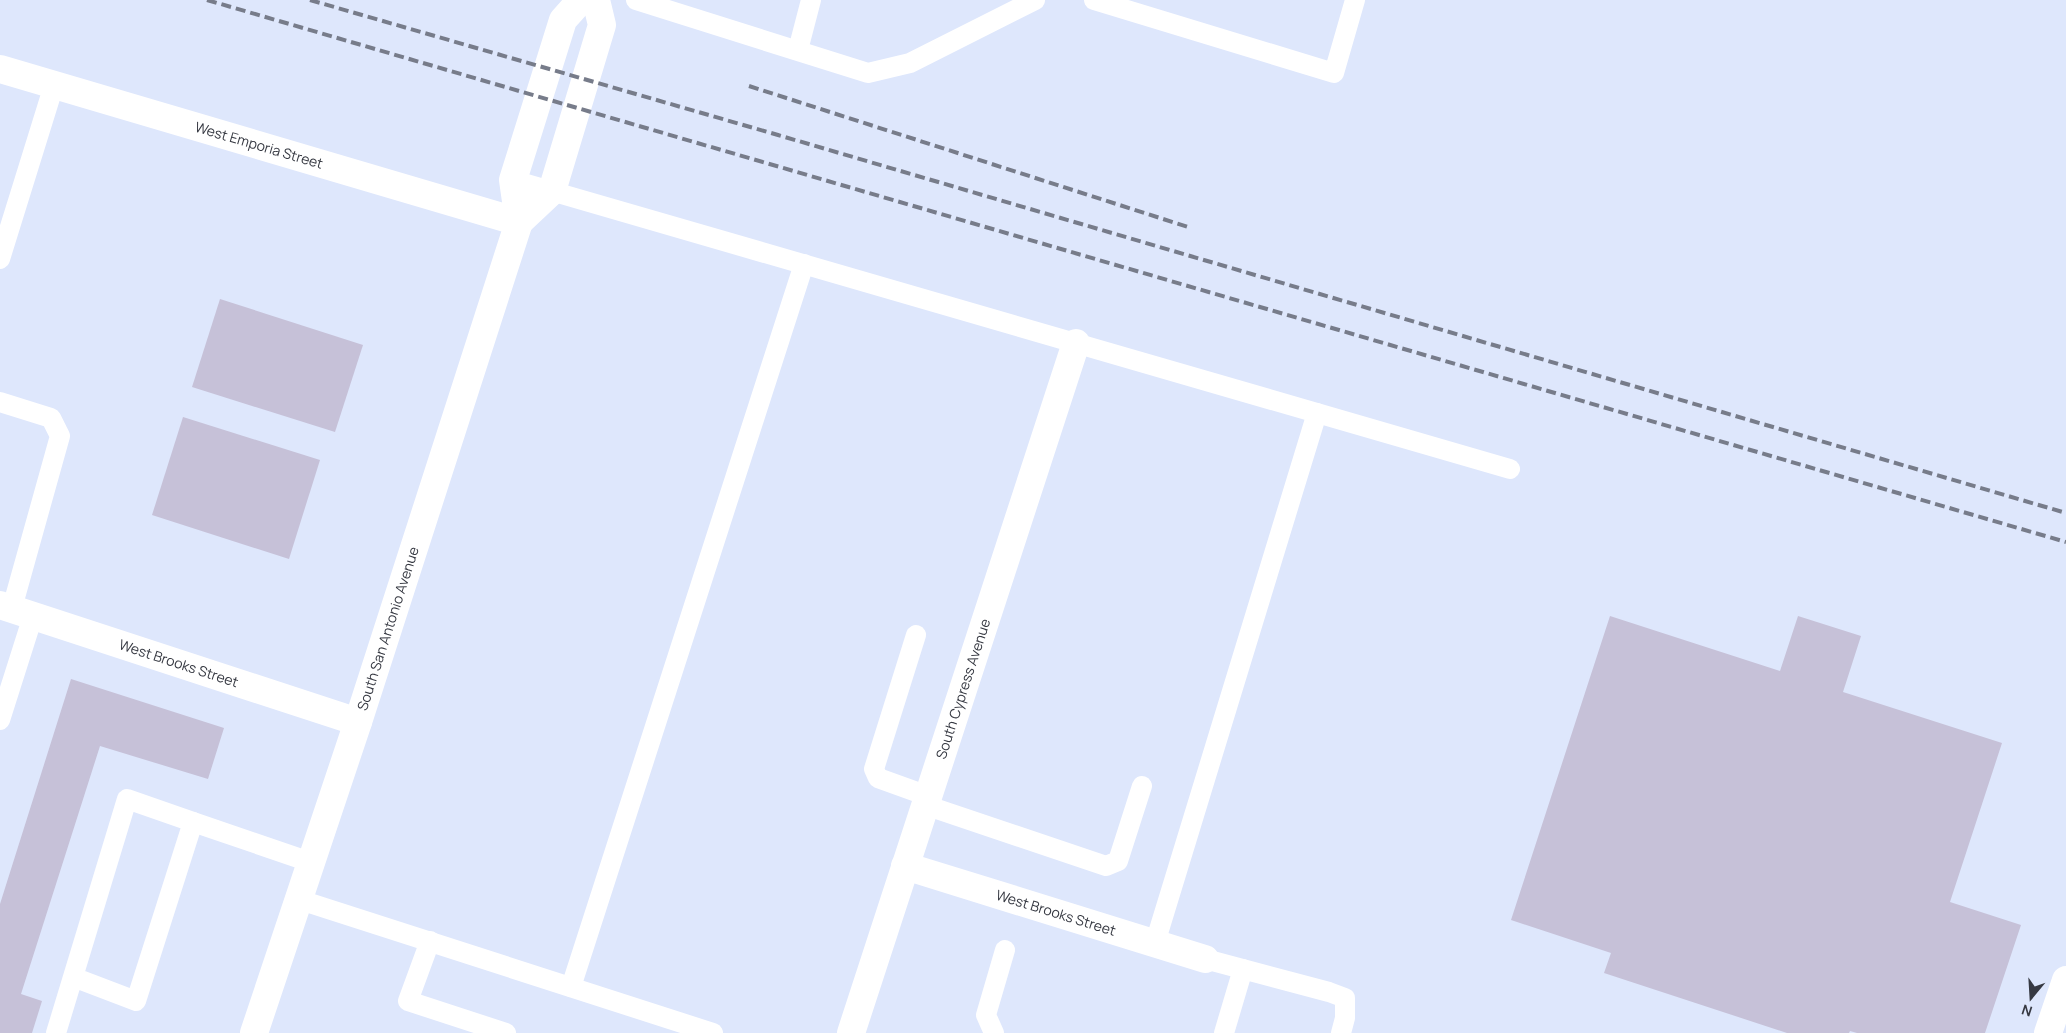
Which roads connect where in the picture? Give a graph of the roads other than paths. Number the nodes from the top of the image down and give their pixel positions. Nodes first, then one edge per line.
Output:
1 (581, 0) edge
2 (596, 0) edge
3 (636, 0) edge
4 (811, 0) edge
5 (1035, 0) edge
6 (1094, 0) edge
7 (1355, 0) edge
8 (798, 50) junction
9 (0, 69) edge
10 (54, 85) junction
11 (513, 180) junction
12 (552, 191) junction
13 (519, 222) junction
14 (0, 259) edge
15 (804, 264) junction
16 (1076, 343) junction
17 (0, 402) edge
18 (1318, 413) junction
19 (1510, 469) dead end
20 (15, 610) edge
21 (916, 635) dead end
22 (0, 720) edge
23 (358, 722) junction
24 (1142, 786) dead end
25 (927, 800) junction
26 (193, 822) junction
27 (310, 862) junction
28 (905, 866) junction
29 (297, 899) junction
30 (430, 941) junction
31 (1155, 943) junction
32 (1005, 950) dead end
33 (1205, 959) joint
34 (1243, 969) junction
35 (73, 978) junction
36 (2066, 980) edge
37 (571, 987) junction
38 (56, 1033) edge
39 (254, 1033) edge
40 (506, 1033) edge
41 (713, 1033) edge
42 (851, 1033) edge
43 (994, 1033) edge
44 (1224, 1033) edge
45 (1341, 1033) edge
46 (2048, 1033) edge

1 - 11 street, South San Antonio Avenue
2 - 12 street
3 - 8 lane
4 - 8 lane
5 - 8 lane
6 - 7 lane
9 - 10 street, West Emporia Street
10 - 13 street, West Emporia Street
10 - 14 lane
11 - 12 lane
11 - 13 street, South San Antonio Avenue
12 - 13 street, South San Antonio Avenue
12 - 15 lane
13 - 23 street, South San Antonio Avenue
15 - 16 lane
15 - 37 lane
16 - 18 lane
16 - 25 street, South Cypress Avenue
17 - 20 lane
18 - 19 lane
18 - 31 lane
20 - 22 lane
20 - 23 street, West Brooks Street
21 - 25 lane
23 - 27 street, South San Antonio Avenue
24 - 25 lane
25 - 28 street, South Cypress Avenue
26 - 27 lane
26 - 35 lane
26 - 35 lane
27 - 29 street, South San Antonio Avenue
28 - 31 street, West Brooks Street
28 - 42 street, South Cypress Avenue
29 - 30 lane
29 - 39 street, South San Antonio Avenue
30 - 37 lane
30 - 40 lane
31 - 33 street, West Brooks Street
32 - 43 lane
33 - 34 lane
34 - 44 lane
34 - 45 lane
35 - 38 lane
36 - 46 street
37 - 41 lane

